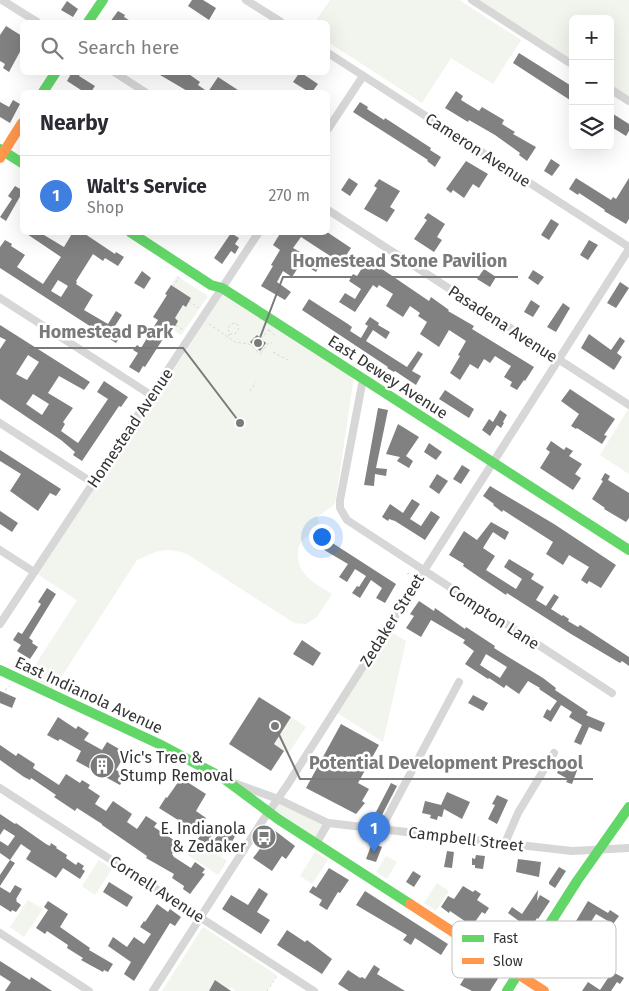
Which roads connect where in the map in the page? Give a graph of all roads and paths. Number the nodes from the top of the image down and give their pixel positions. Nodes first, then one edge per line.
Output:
1 (2, 0) edge
2 (103, 0) edge
3 (246, 0) edge
4 (472, 0) edge
5 (34, 20) edge
6 (89, 20) edge
7 (278, 20) edge
8 (330, 54) edge
9 (569, 62) edge
10 (54, 75) edge
11 (119, 75) edge
12 (363, 76) junction
13 (43, 90) edge
14 (142, 90) edge
15 (614, 92) edge
16 (629, 102) edge
17 (20, 126) edge
18 (330, 127) edge
19 (1, 153) edge
20 (20, 162) edge
21 (330, 211) edge
22 (135, 235) edge
23 (257, 235) edge
24 (629, 248) edge
25 (179, 277) dead end
26 (173, 286) dead end
27 (222, 288) junction
28 (0, 298) edge
29 (189, 301) dead end
30 (200, 308) dead end
31 (208, 324) dead end
32 (176, 325) dead end
33 (269, 329) dead end
34 (184, 331) dead end
35 (230, 334) junction
36 (265, 334) dead end
37 (275, 336) dead end
38 (228, 337) junction
39 (261, 338) dead end
40 (237, 343) junction
41 (272, 343) dead end
42 (235, 346) dead end
43 (273, 352) dead end
44 (558, 359) junction
45 (290, 361) dead end
46 (363, 379) junction
47 (256, 382) dead end
48 (250, 390) dead end
49 (151, 395) junction
50 (629, 405) edge
51 (0, 423) edge
52 (492, 462) junction
53 (93, 483) junction
54 (0, 550) edge
55 (629, 550) edge
56 (423, 571) junction
57 (34, 572) junction
58 (0, 624) edge
59 (0, 670) edge
60 (460, 682) dead end
61 (12, 684) dead end
62 (4, 690) dead end
63 (612, 694) dead end
64 (554, 753) dead end
65 (223, 778) junction
66 (0, 788) edge
67 (278, 799) junction
68 (629, 807) edge
69 (268, 812) junction
70 (328, 823) junction
71 (381, 829) junction
72 (505, 843) junction
73 (316, 844) junction
74 (629, 848) edge
75 (599, 850) junction
76 (201, 917) junction
77 (552, 921) edge
78 (452, 932) edge
79 (0, 934) edge
80 (277, 975) dead end
81 (516, 978) edge
82 (523, 978) edge
83 (89, 991) edge
84 (154, 991) edge
85 (267, 991) edge
86 (314, 991) edge
87 (507, 991) edge
88 (544, 991) edge

1 - 5 street
2 - 6 street
3 - 7 street
4 - 9 street
8 - 12 street, Cameron Avenue
10 - 13 street
11 - 14 street
12 - 18 street
12 - 24 street, Cameron Avenue
15 - 16 street
17 - 19 street
19 - 20 street
21 - 44 street, Pasadena Avenue
22 - 27 street, East Dewey Avenue
23 - 27 street, Homestead Avenue
24 - 44 street, Zedaker Street
25 - 26 path
27 - 46 street, East Dewey Avenue
27 - 49 street, Homestead Avenue
28 - 49 street
29 - 30 path
31 - 38 path
32 - 34 path
33 - 37 path
35 - 35 path
35 - 38 path
36 - 39 path
38 - 40 path
40 - 41 path
40 - 42 path
43 - 45 path
44 - 50 street, Pasadena Avenue
44 - 52 street, Zedaker Street
46 - 52 street, East Dewey Avenue
46 - 56 street, Compton Lane
47 - 48 path
49 - 53 street, Homestead Avenue
51 - 53 street
52 - 55 street, East Dewey Avenue
52 - 56 street, Zedaker Street
53 - 57 street, Homestead Avenue
54 - 57 street
56 - 63 street, Compton Lane
56 - 67 street, Zedaker Street
57 - 58 street, Homestead Avenue
59 - 65 street, East Indianola Avenue
60 - 71 street
61 - 62 path
64 - 72 street
65 - 67 street, Campbell Street
65 - 69 street, East Indianola Avenue
66 - 76 street, Cornell Avenue
67 - 69 street, Zedaker Street
67 - 70 street, Campbell Street
68 - 75 street
69 - 73 street, East Indianola Avenue
69 - 76 street, Zedaker Street
70 - 71 street, Campbell Street
70 - 73 street
71 - 72 street, Campbell Street
72 - 75 street, Campbell Street
73 - 78 street, East Indianola Avenue
74 - 75 street, Campbell Street
75 - 77 street
76 - 84 street, Zedaker Street
76 - 86 street, Cornell Avenue
79 - 83 street
80 - 85 path
81 - 87 street
82 - 88 street, East Indianola Avenue

